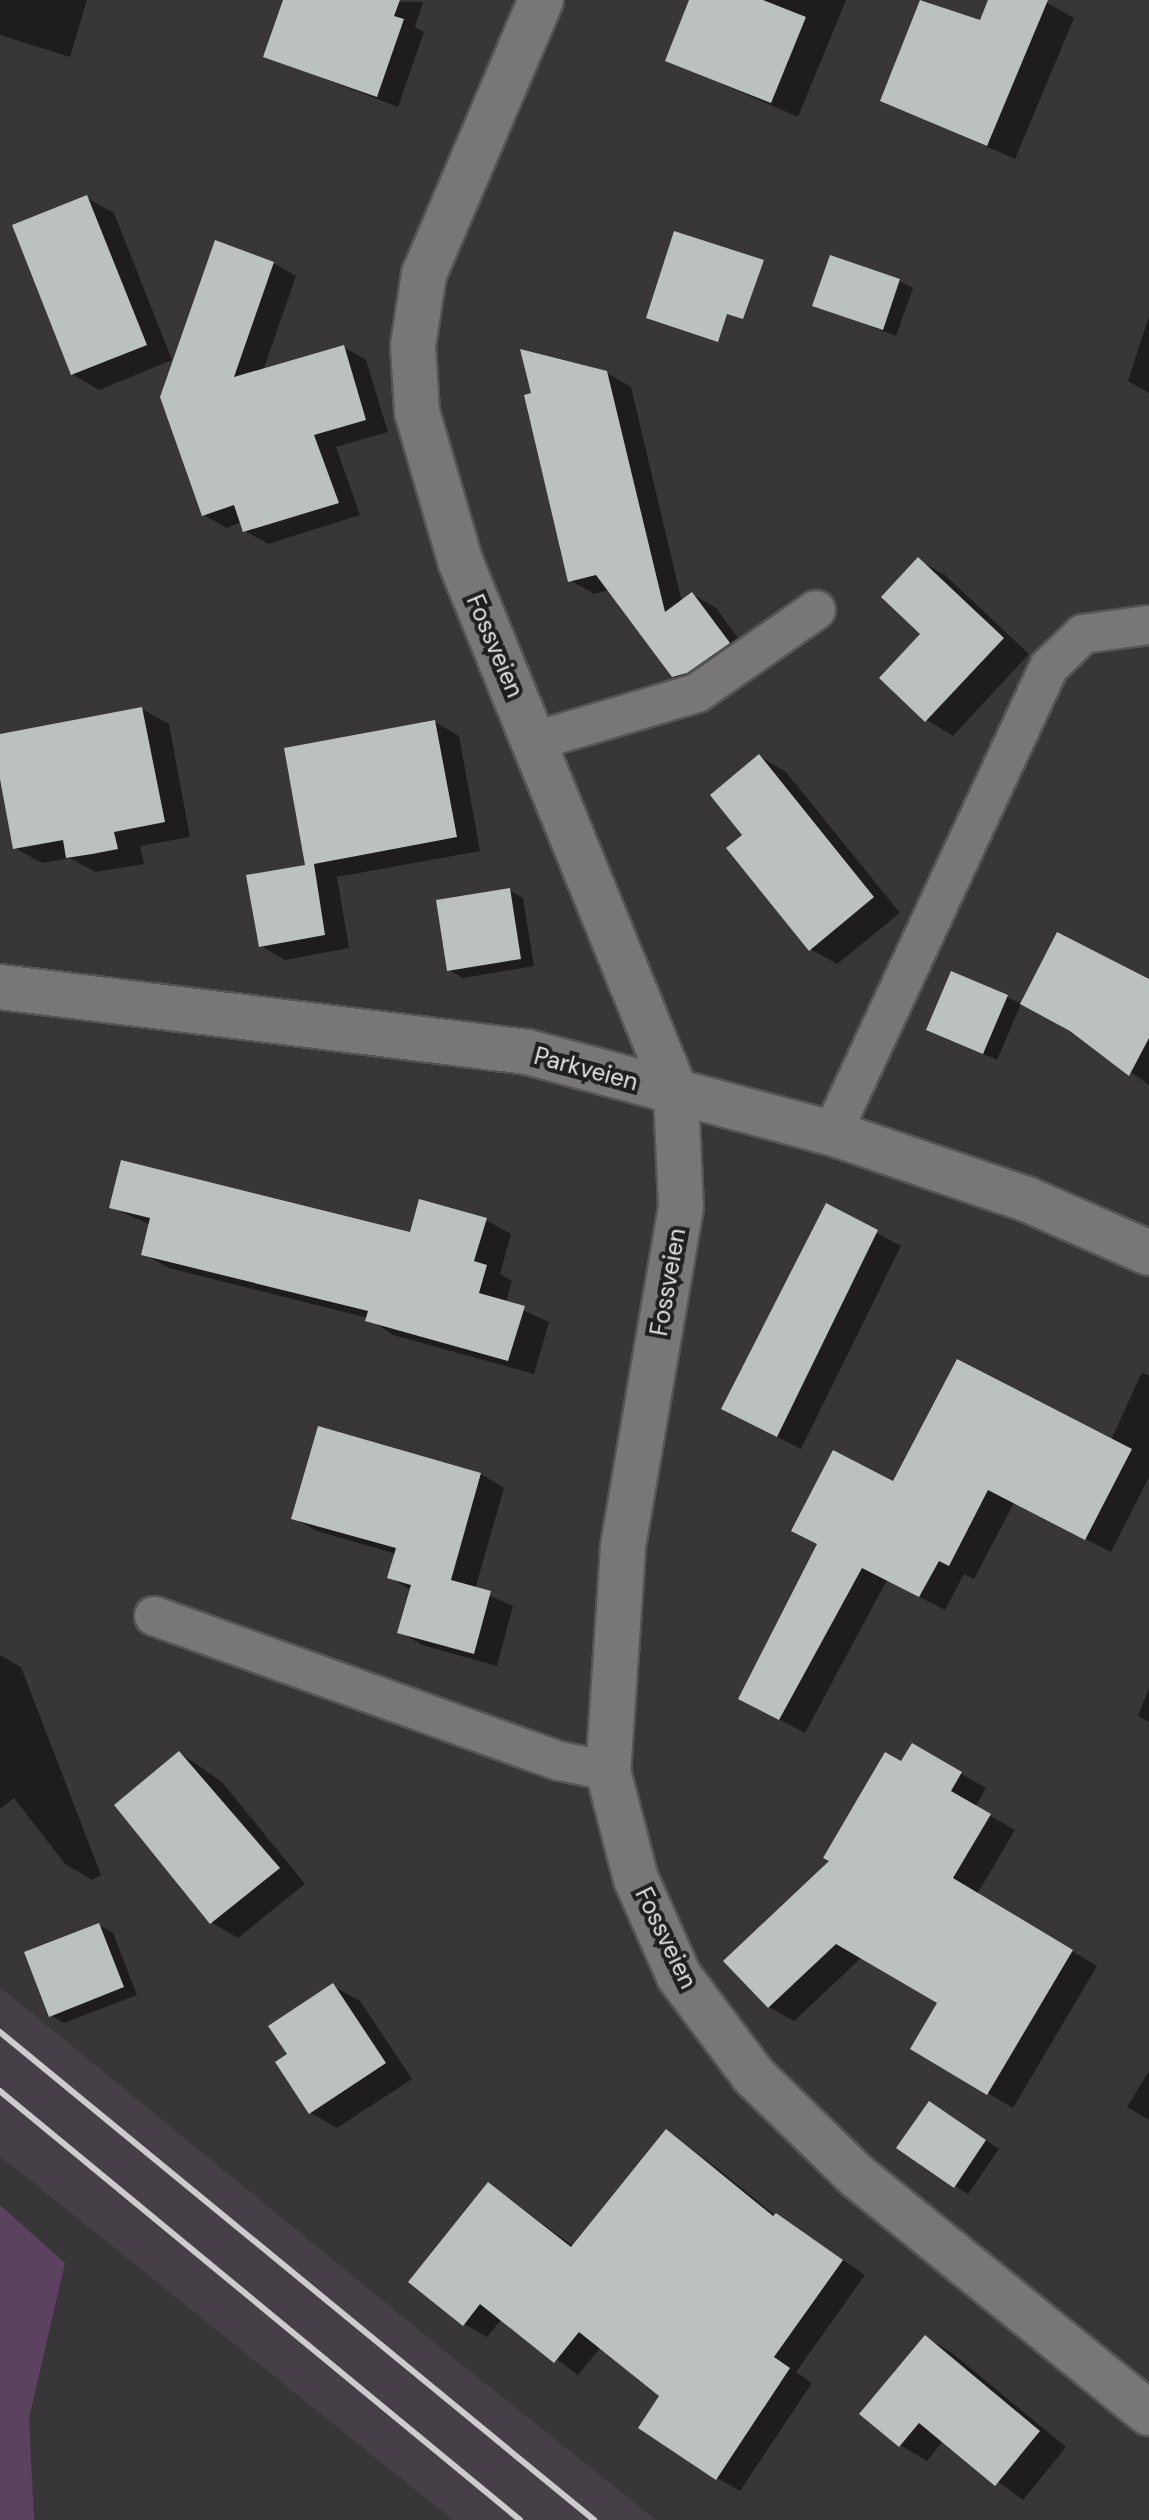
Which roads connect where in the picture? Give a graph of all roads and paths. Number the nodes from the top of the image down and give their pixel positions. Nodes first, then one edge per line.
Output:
1 (541, 0) edge
2 (816, 610) dead end
3 (1149, 625) edge
4 (535, 741) junction
5 (0, 987) edge
6 (676, 1093) junction
7 (832, 1133) junction
8 (1149, 1253) edge
9 (154, 1616) dead end
10 (608, 1771) junction
11 (1149, 2413) edge

1 - 4 street, Fossveien
2 - 4 lane
3 - 7 lane
4 - 6 street, Fossveien
5 - 6 street, Parkveien
6 - 7 street, Parkveien
6 - 10 street, Fossveien
7 - 8 street, Parkveien
9 - 10 lane
10 - 11 street, Fossveien

